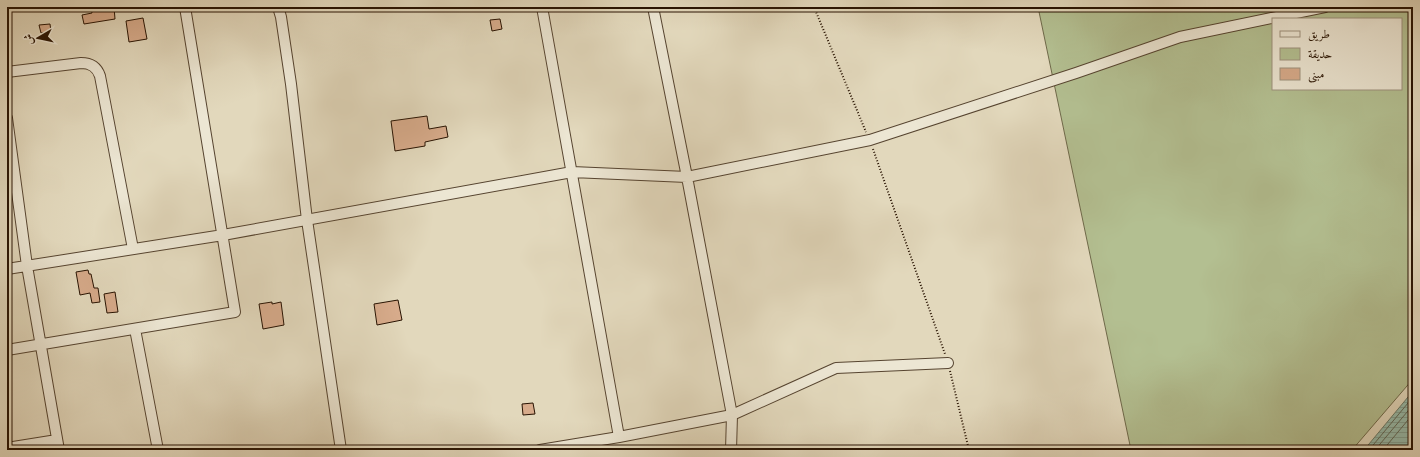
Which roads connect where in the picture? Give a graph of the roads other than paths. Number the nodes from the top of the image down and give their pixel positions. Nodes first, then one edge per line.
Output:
1 (185, 7) edge
2 (278, 7) edge
3 (542, 7) edge
4 (653, 7) edge
5 (1325, 7) edge
6 (7, 72) edge
7 (7, 118) edge
8 (572, 172) junction
9 (687, 177) junction
10 (307, 220) junction
11 (223, 235) junction
12 (133, 249) junction
13 (27, 266) junction
14 (7, 269) edge
15 (135, 329) junction
16 (41, 345) junction
17 (7, 350) edge
18 (948, 362) road end
19 (732, 415) junction
20 (618, 438) junction
21 (58, 445) edge
22 (7, 448) edge
23 (158, 450) edge
24 (341, 450) edge
25 (540, 450) edge
26 (731, 450) edge

1 - 11 street
2 - 10 street
3 - 8 street
4 - 9 street
5 - 9 street
6 - 12 street
7 - 13 street
8 - 9 street
8 - 10 street
8 - 20 street
9 - 19 street
10 - 11 street
10 - 24 street
11 - 12 street
11 - 15 street
12 - 13 street
13 - 14 street
13 - 16 street
15 - 16 street
15 - 23 street
16 - 17 street
16 - 21 street
18 - 19 street
19 - 20 street
19 - 26 street
20 - 25 street
21 - 22 street

